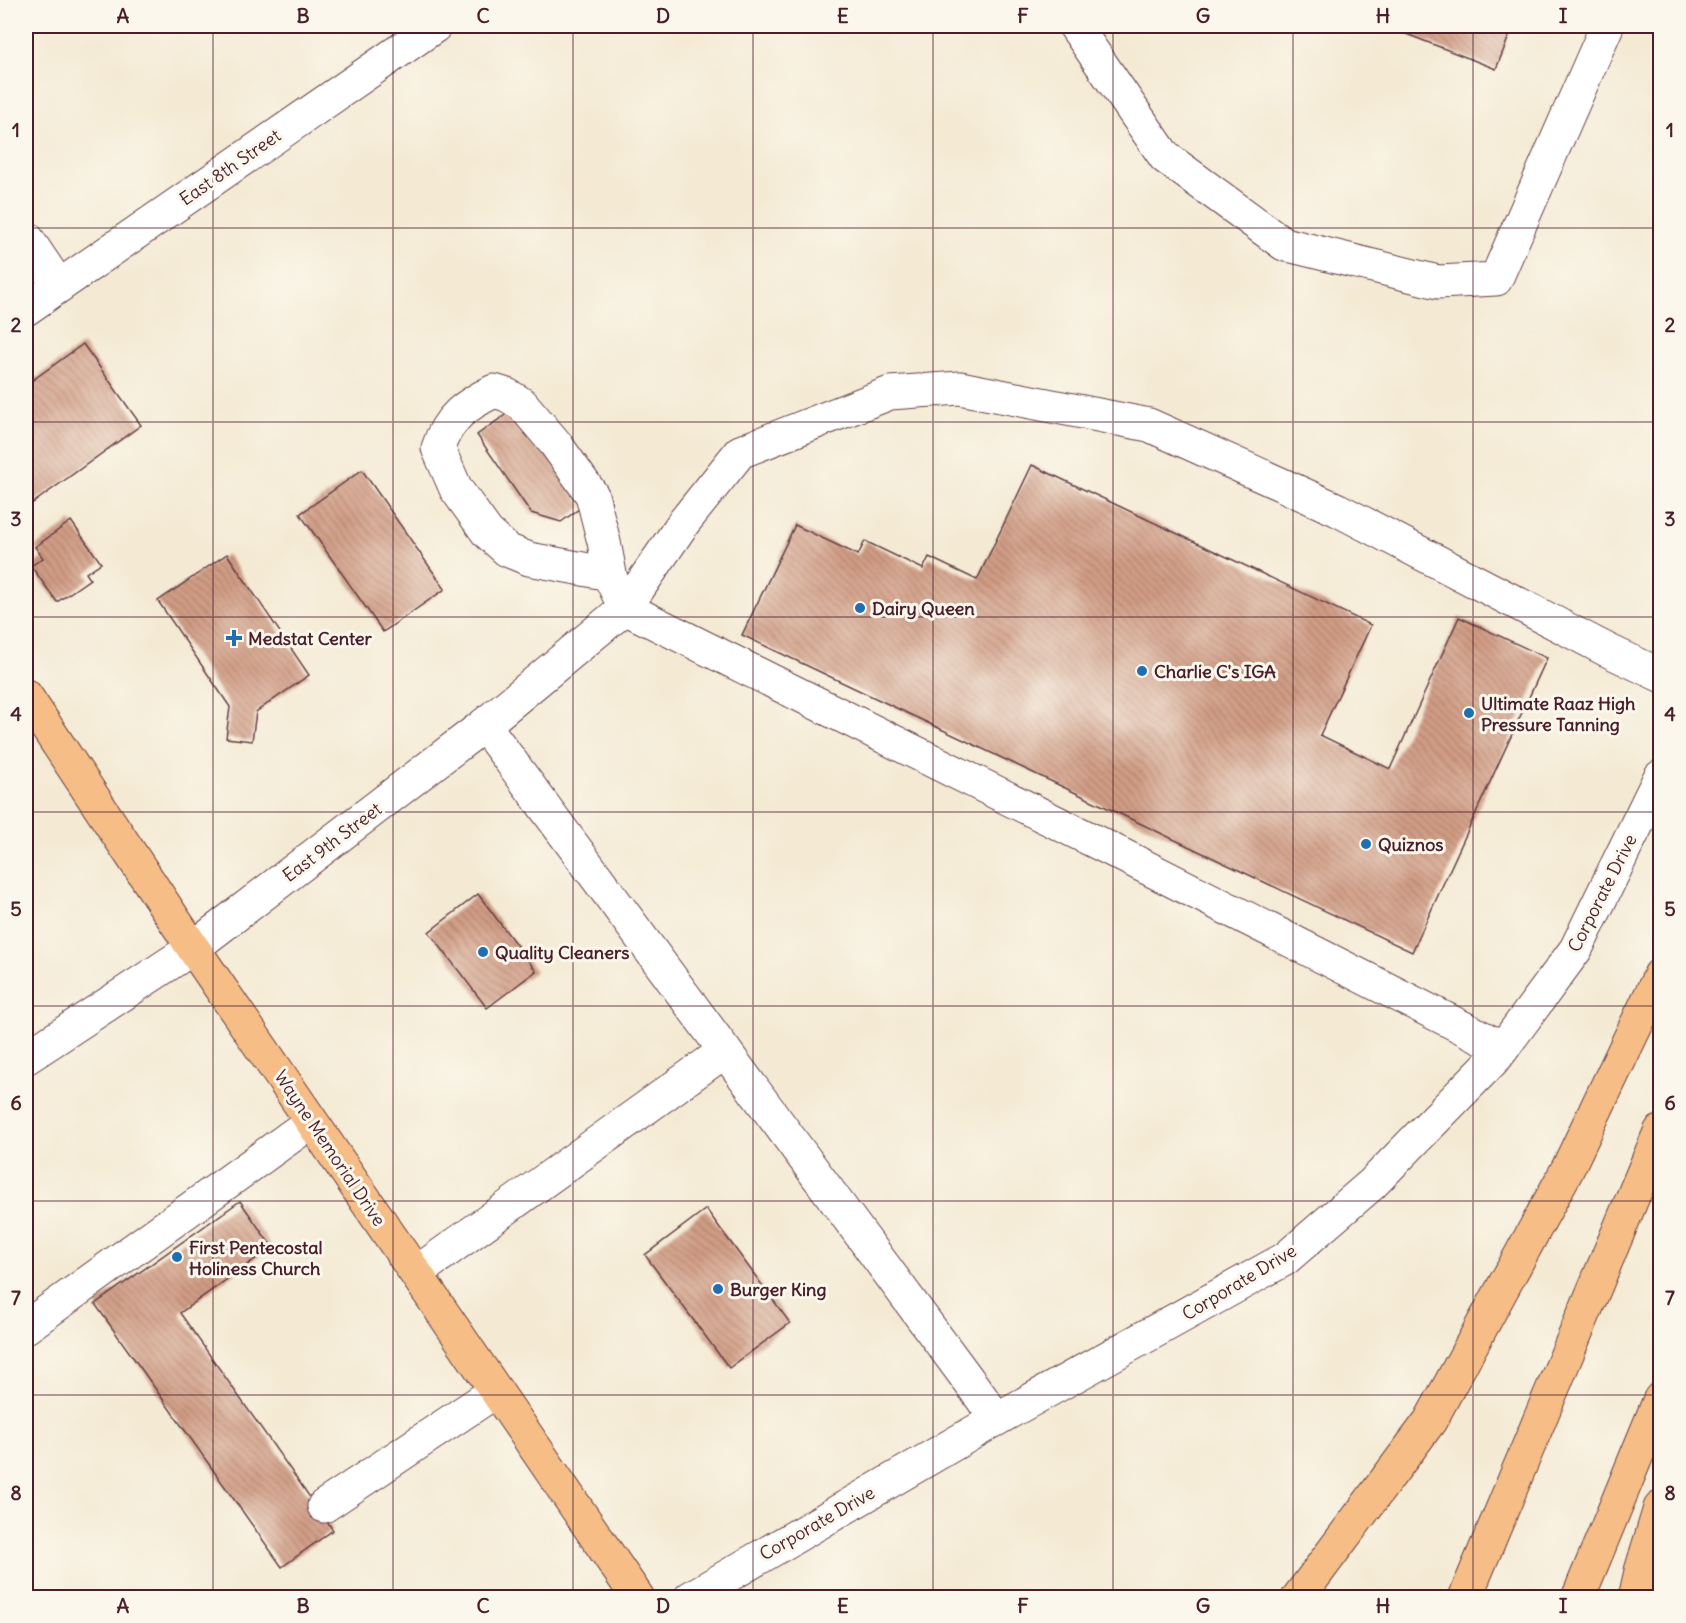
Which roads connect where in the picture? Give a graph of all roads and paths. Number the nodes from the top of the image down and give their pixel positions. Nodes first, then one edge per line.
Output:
1 (435, 26) edge
2 (1075, 26) edge
3 (1607, 26) edge
4 (26, 237) edge
5 (59, 286) junction
6 (26, 309) edge
7 (610, 574) junction
8 (625, 608) junction
9 (1660, 675) edge
10 (26, 696) edge
11 (484, 725) junction
12 (1660, 777) edge
13 (193, 948) junction
14 (1660, 975) edge
15 (1503, 1048) junction
16 (725, 1051) junction
17 (26, 1058) edge
18 (311, 1122) junction
19 (1660, 1132) edge
20 (416, 1274) junction
21 (26, 1327) edge
22 (496, 1391) junction
23 (1660, 1399) edge
24 (997, 1419) junction
25 (324, 1506) dead end
26 (1660, 1508) edge
27 (639, 1598) edge
28 (690, 1598) edge
29 (1298, 1598) edge
30 (1465, 1598) edge
31 (1578, 1598) edge
32 (1635, 1598) edge

1 - 5 street, East 8th Street
2 - 3 street
4 - 5 street
5 - 6 street, East 8th Street
7 - 7 street
7 - 8 street
8 - 9 street, East 9th Street
8 - 11 street, East 9th Street
8 - 15 street
10 - 13 main road, Wayne Memorial Drive
11 - 13 street, East 9th Street
11 - 16 street
12 - 15 street, Corporate Drive
13 - 17 street, East 9th Street
13 - 18 main road, Wayne Memorial Drive
14 - 29 main road
15 - 24 street, Corporate Drive
16 - 20 street
16 - 24 street
18 - 20 main road, Wayne Memorial Drive
18 - 21 street
19 - 30 main road
20 - 22 main road, Wayne Memorial Drive
22 - 25 street
22 - 27 main road, Wayne Memorial Drive
23 - 31 main road
24 - 28 street, Corporate Drive
26 - 32 main road

